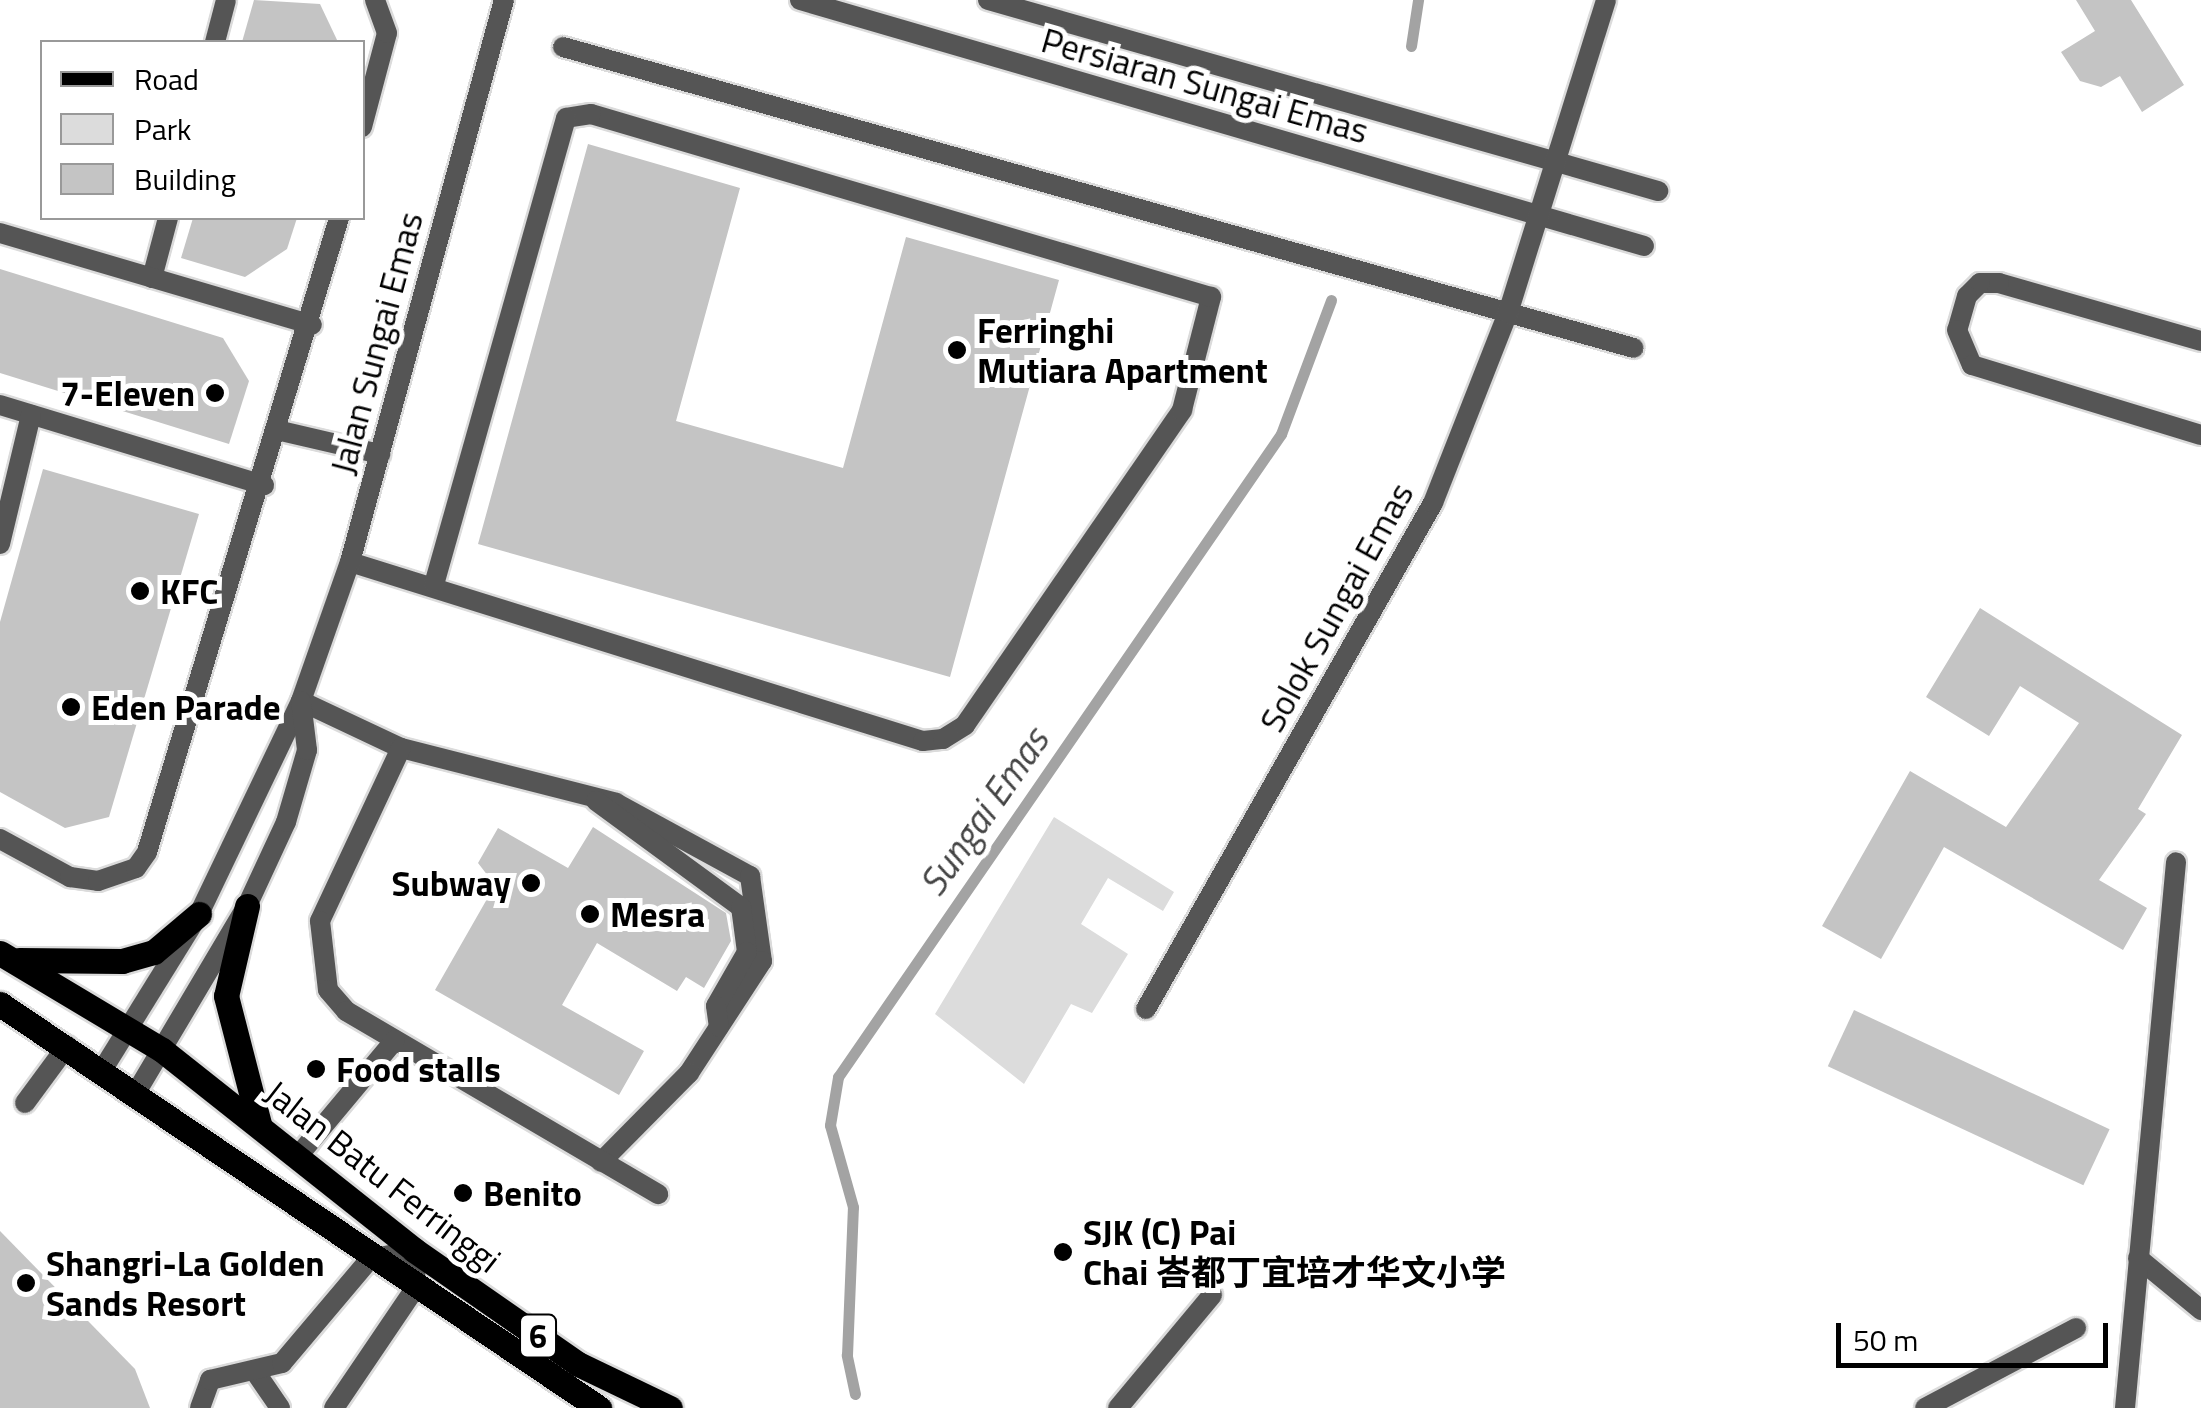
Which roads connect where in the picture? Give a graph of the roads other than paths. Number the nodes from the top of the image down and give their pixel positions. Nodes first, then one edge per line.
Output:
1 (226, 0) edge
2 (374, 0) edge
3 (504, 0) edge
4 (800, 0) edge
5 (988, 0) edge
6 (1606, 0) edge
7 (215, 40) edge
8 (562, 46) dead end
9 (365, 117) edge
10 (1550, 160) junction
11 (1658, 191) dead end
12 (1534, 216) junction
13 (167, 220) edge
14 (338, 220) edge
15 (0, 233) edge
16 (1644, 246) dead end
17 (152, 278) junction
18 (1508, 313) junction
19 (312, 325) junction
20 (2201, 341) edge
21 (1634, 348) dead end
22 (0, 405) edge
23 (31, 415) junction
24 (281, 430) junction
25 (2201, 435) edge
26 (380, 454) junction
27 (264, 485) junction
28 (0, 544) edge
29 (350, 562) junction
30 (435, 582) junction
31 (301, 701) junction
32 (401, 748) junction
33 (596, 800) junction
34 (0, 839) edge
35 (2176, 862) dead end
36 (247, 906) junction
37 (198, 914) junction
38 (7, 956) edge
39 (0, 1004) edge
40 (1146, 1009) dead end
41 (719, 1027) junction
42 (129, 1028) junction
43 (395, 1040) junction
44 (67, 1046) junction
45 (162, 1050) junction
46 (103, 1069) junction
47 (136, 1091) junction
48 (25, 1103) dead end
49 (260, 1124) junction
50 (298, 1156) junction
51 (601, 1162) junction
52 (658, 1194) dead end
53 (414, 1250) junction
54 (370, 1258) junction
55 (2138, 1258) junction
56 (416, 1287) junction
57 (1212, 1296) dead end
58 (2201, 1310) edge
59 (2076, 1328) dead end
60 (254, 1370) junction
61 (200, 1408) edge
62 (280, 1408) edge
63 (334, 1408) edge
64 (599, 1408) edge
65 (670, 1408) edge
66 (1118, 1408) edge
67 (1925, 1408) edge
68 (2126, 1408) edge

1 - 7 street
2 - 9 street
3 - 26 street, Jalan Sungai Emas
4 - 12 street, Persiaran Sungai Emas
5 - 10 street, Persiaran Sungai Emas
6 - 10 street, Solok Sungai Emas
8 - 18 street
10 - 11 street, Persiaran Sungai Emas
10 - 12 street, Solok Sungai Emas
12 - 16 street, Persiaran Sungai Emas
12 - 18 street, Solok Sungai Emas
13 - 17 street
14 - 19 street
15 - 17 street
17 - 19 street
18 - 21 street
18 - 40 street, Solok Sungai Emas
19 - 24 street
20 - 25 street
22 - 23 street
23 - 27 street
23 - 28 street
24 - 26 street
24 - 27 street
26 - 29 street, Jalan Sungai Emas
27 - 34 street
29 - 30 street
29 - 31 street, Jalan Sungai Emas
30 - 30 street
31 - 32 street
31 - 36 street, Jalan Sungai Emas
31 - 37 street, Jalan Sungai Emas
32 - 33 street
32 - 43 street
33 - 41 street
33 - 41 street
35 - 55 street
36 - 45 street, Jalan Sungai Emas
36 - 49 main road
37 - 38 main road
37 - 42 street, Jalan Sungai Emas
38 - 42 main road, 6
39 - 44 main road, 6
41 - 51 street
42 - 45 main road, 6
42 - 46 street, Jalan Sungai Emas
43 - 50 street
43 - 51 street
44 - 46 main road, 6
44 - 48 street
45 - 47 street, Jalan Sungai Emas
45 - 49 main road, Jalan Batu Ferringgi / 6
46 - 47 main road, 6
47 - 54 main road, Jalan Batu Ferringgi / 6
49 - 50 main road, Jalan Batu Ferringgi / 6
50 - 53 main road, Jalan Batu Ferringgi / 6
51 - 52 street
53 - 54 street
53 - 56 street
53 - 65 main road, Jalan Batu Ferringgi / 6
54 - 56 main road, Jalan Batu Ferringgi / 6
54 - 60 street
55 - 58 street
55 - 68 street
56 - 63 street
56 - 64 main road, Jalan Batu Ferringgi / 6
57 - 66 street
59 - 67 street
60 - 61 street
60 - 62 street

